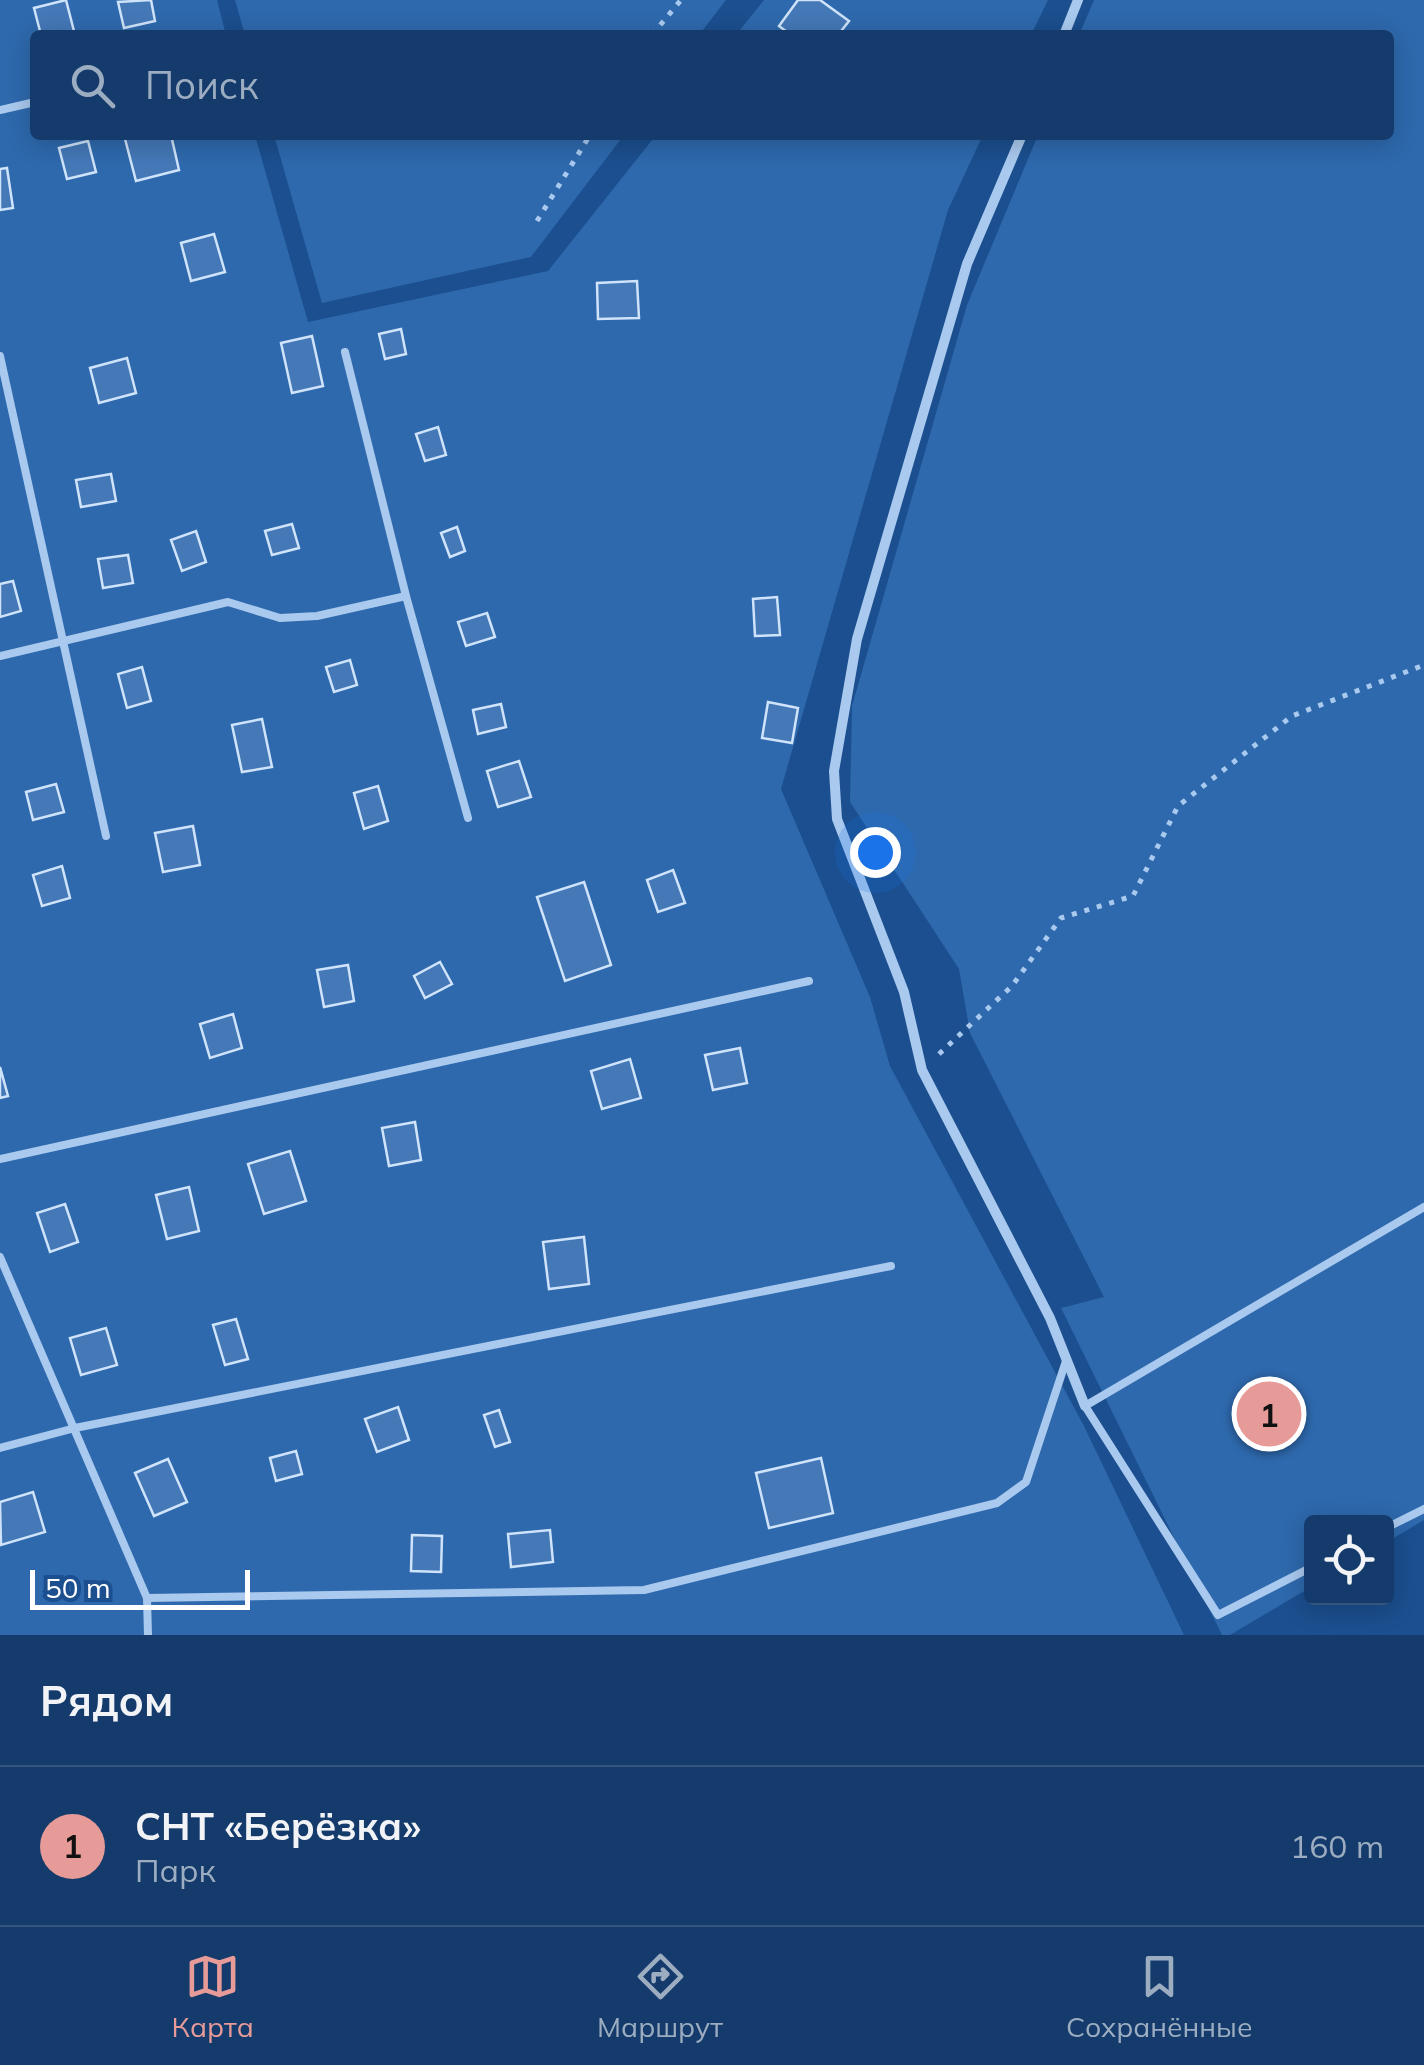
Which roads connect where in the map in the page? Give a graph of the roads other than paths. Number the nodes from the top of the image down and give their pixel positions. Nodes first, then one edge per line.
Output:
1 (1078, 0) edge
2 (1066, 30) edge
3 (30, 103) edge
4 (0, 110) edge
5 (1020, 140) edge
6 (345, 352) dead end
7 (0, 356) edge
8 (406, 596) junction
9 (65, 641) junction
10 (0, 656) edge
11 (468, 818) dead end
12 (106, 836) dead end
13 (809, 981) dead end
14 (0, 1160) edge
15 (1424, 1207) edge
16 (0, 1257) edge
17 (892, 1266) dead end
18 (1067, 1360) junction
19 (1085, 1406) junction
20 (75, 1428) junction
21 (0, 1448) edge
22 (1424, 1508) edge
23 (1394, 1524) edge
24 (1304, 1570) edge
25 (147, 1598) junction
26 (148, 1635) edge

1 - 2 street
3 - 4 lane
5 - 18 street
6 - 8 lane
7 - 9 lane
8 - 9 lane
8 - 11 lane
9 - 10 lane
9 - 12 lane
13 - 14 lane
15 - 19 lane
16 - 20 lane
17 - 20 lane
18 - 19 street
18 - 25 lane
19 - 24 lane
20 - 21 lane
20 - 25 lane
22 - 23 lane
25 - 26 lane

